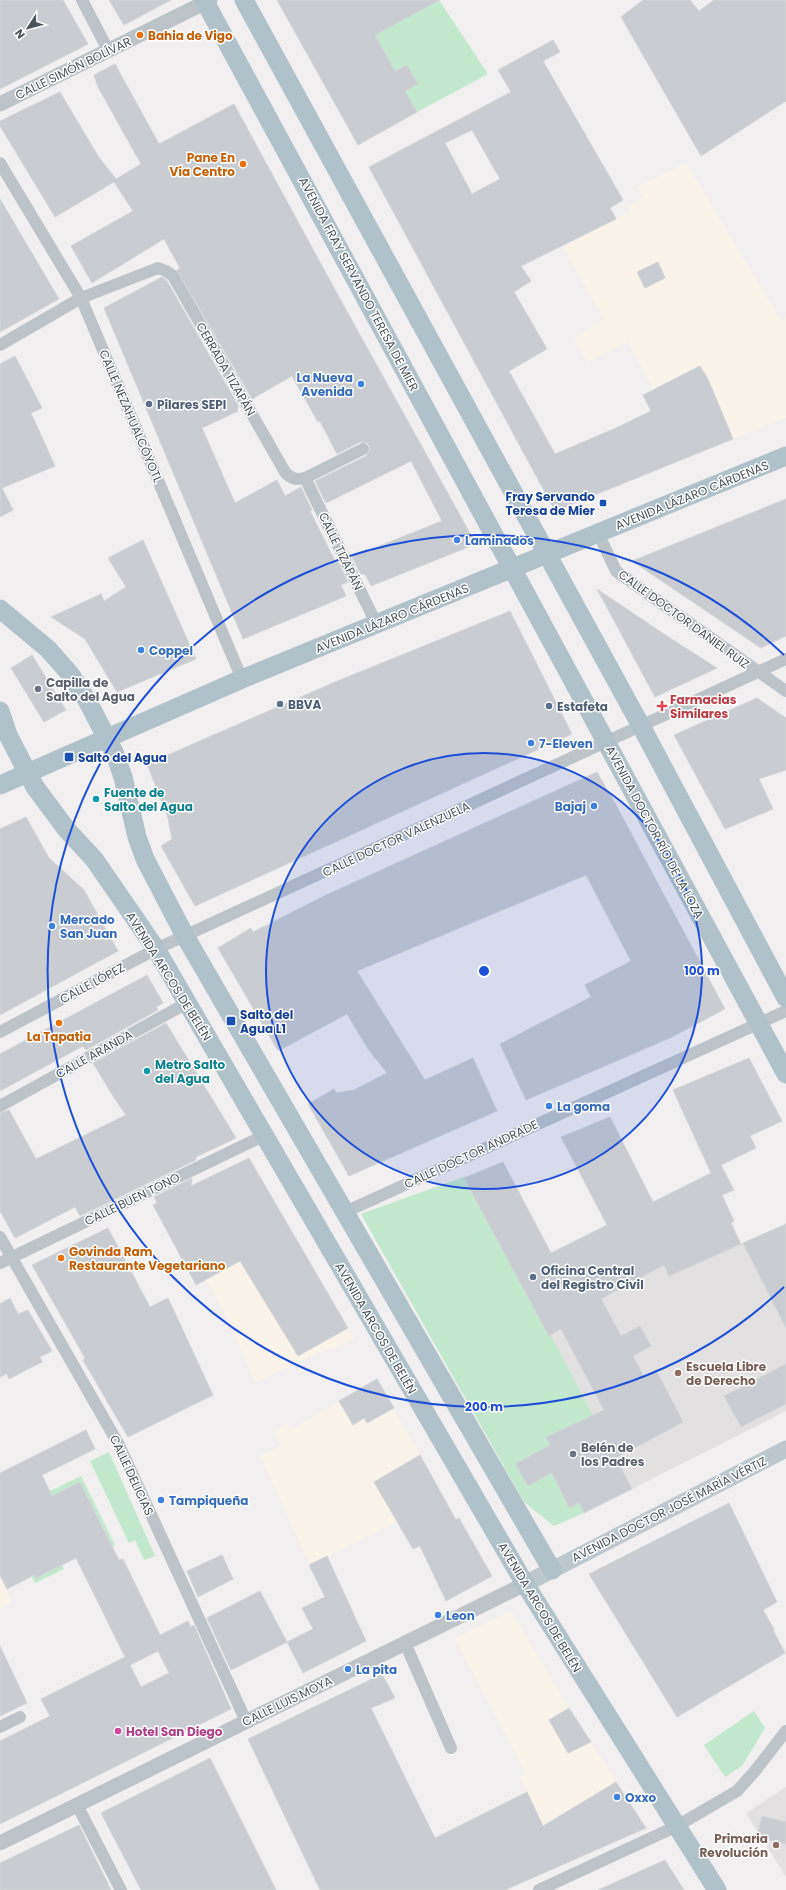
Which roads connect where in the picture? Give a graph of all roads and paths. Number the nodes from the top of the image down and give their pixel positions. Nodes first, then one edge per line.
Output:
1 (82, 0) edge
2 (244, 0) edge
3 (206, 1) edge
4 (108, 50) junction
5 (0, 104) edge
6 (0, 163) edge
7 (81, 298) junction
8 (0, 345) edge
9 (362, 449) dead end
10 (786, 456) edge
11 (305, 478) junction
12 (598, 533) junction
13 (548, 554) junction
14 (513, 569) junction
15 (0, 609) edge
16 (377, 625) junction
17 (786, 659) edge
18 (757, 672) junction
19 (242, 679) junction
20 (786, 691) edge
21 (0, 711) edge
22 (641, 726) junction
23 (107, 737) junction
24 (606, 741) junction
25 (26, 772) junction
26 (0, 785) edge
27 (185, 936) junction
28 (156, 949) junction
29 (786, 998) edge
30 (187, 1003) junction
31 (786, 1012) edge
32 (759, 1024) junction
33 (0, 1032) edge
34 (786, 1074) edge
35 (0, 1106) edge
36 (265, 1135) junction
37 (345, 1212) junction
38 (0, 1237) edge
39 (12, 1258) junction
40 (0, 1263) edge
41 (786, 1449) edge
42 (552, 1570) junction
43 (525, 1584) junction
44 (406, 1643) junction
45 (20, 1717) dead end
46 (246, 1722) junction
47 (0, 1727) edge
48 (786, 1731) edge
49 (451, 1748) dead end
50 (77, 1805) junction
51 (677, 1826) junction
52 (0, 1843) edge
53 (121, 1890) edge
54 (539, 1890) edge
55 (717, 1890) edge

1 - 4 street
2 - 13 main road
3 - 4 street, CALLE SIMÓN BOLÍVAR
3 - 14 main road, AVENIDA FRAY SERVANDO TERESA DE MIER
4 - 5 street, CALLE SIMÓN BOLÍVAR
6 - 7 street, CALLE NEZAHUALCÓYOTL
7 - 8 street
7 - 11 street, CERRADA TIZAPÁN
7 - 19 street, CALLE NEZAHUALCÓYOTL
9 - 11 street
10 - 12 main road, AVENIDA LÁZARO CÁRDENAS
11 - 16 street, CALLE TIZAPÁN
12 - 13 main road, AVENIDA LÁZARO CÁRDENAS
12 - 18 street, CALLE DOCTOR DANIEL RUIZ
13 - 14 main road, AVENIDA LÁZARO CÁRDENAS
13 - 22 main road
14 - 16 main road, AVENIDA LÁZARO CÁRDENAS
14 - 24 main road, AVENIDA DOCTOR RÍO DE LA LOZA
15 - 23 main road
16 - 19 main road, AVENIDA LÁZARO CÁRDENAS
17 - 18 street, CALLE DOCTOR VALENZUELA
18 - 20 street, CALLE DOCTOR DANIEL RUIZ
18 - 22 street, CALLE DOCTOR VALENZUELA
19 - 23 main road, AVENIDA LÁZARO CÁRDENAS
21 - 25 main road, AVENIDA ARCOS DE BELÉN
22 - 24 street, CALLE DOCTOR VALENZUELA
22 - 29 main road
23 - 25 main road, AVENIDA LÁZARO CÁRDENAS
23 - 27 main road
24 - 27 street, CALLE DOCTOR VALENZUELA
24 - 32 main road, AVENIDA DOCTOR RÍO DE LA LOZA
25 - 26 main road, AVENIDA LÁZARO CÁRDENAS
25 - 28 main road, AVENIDA ARCOS DE BELÉN
27 - 28 street, CALLE LÓPEZ
27 - 37 main road
28 - 30 main road, AVENIDA ARCOS DE BELÉN
28 - 33 street, CALLE LÓPEZ
30 - 35 street, CALLE ARANDA
30 - 36 main road, AVENIDA ARCOS DE BELÉN
31 - 32 street, CALLE DOCTOR ANDRADE
32 - 34 main road, AVENIDA DOCTOR RÍO DE LA LOZA
32 - 37 street, CALLE DOCTOR ANDRADE
36 - 39 street, CALLE BUEN TONO
36 - 43 main road, AVENIDA ARCOS DE BELÉN
37 - 42 main road
38 - 39 street, CALLE DELICIAS
39 - 40 street, CALLE BUEN TONO
39 - 46 street, CALLE DELICIAS
41 - 42 main road, AVENIDA DOCTOR JOSÉ MARÍA VÉRTIZ
42 - 43 main road, CALLE LUIS MOYA
43 - 44 street, CALLE LUIS MOYA
43 - 51 main road, AVENIDA ARCOS DE BELÉN
44 - 46 street, CALLE LUIS MOYA
44 - 49 street
45 - 47 street
46 - 50 street, CALLE LUIS MOYA
48 - 51 street
50 - 52 street, CALLE LUIS MOYA
50 - 53 street
51 - 54 street
51 - 55 main road, AVENIDA ARCOS DE BELÉN

